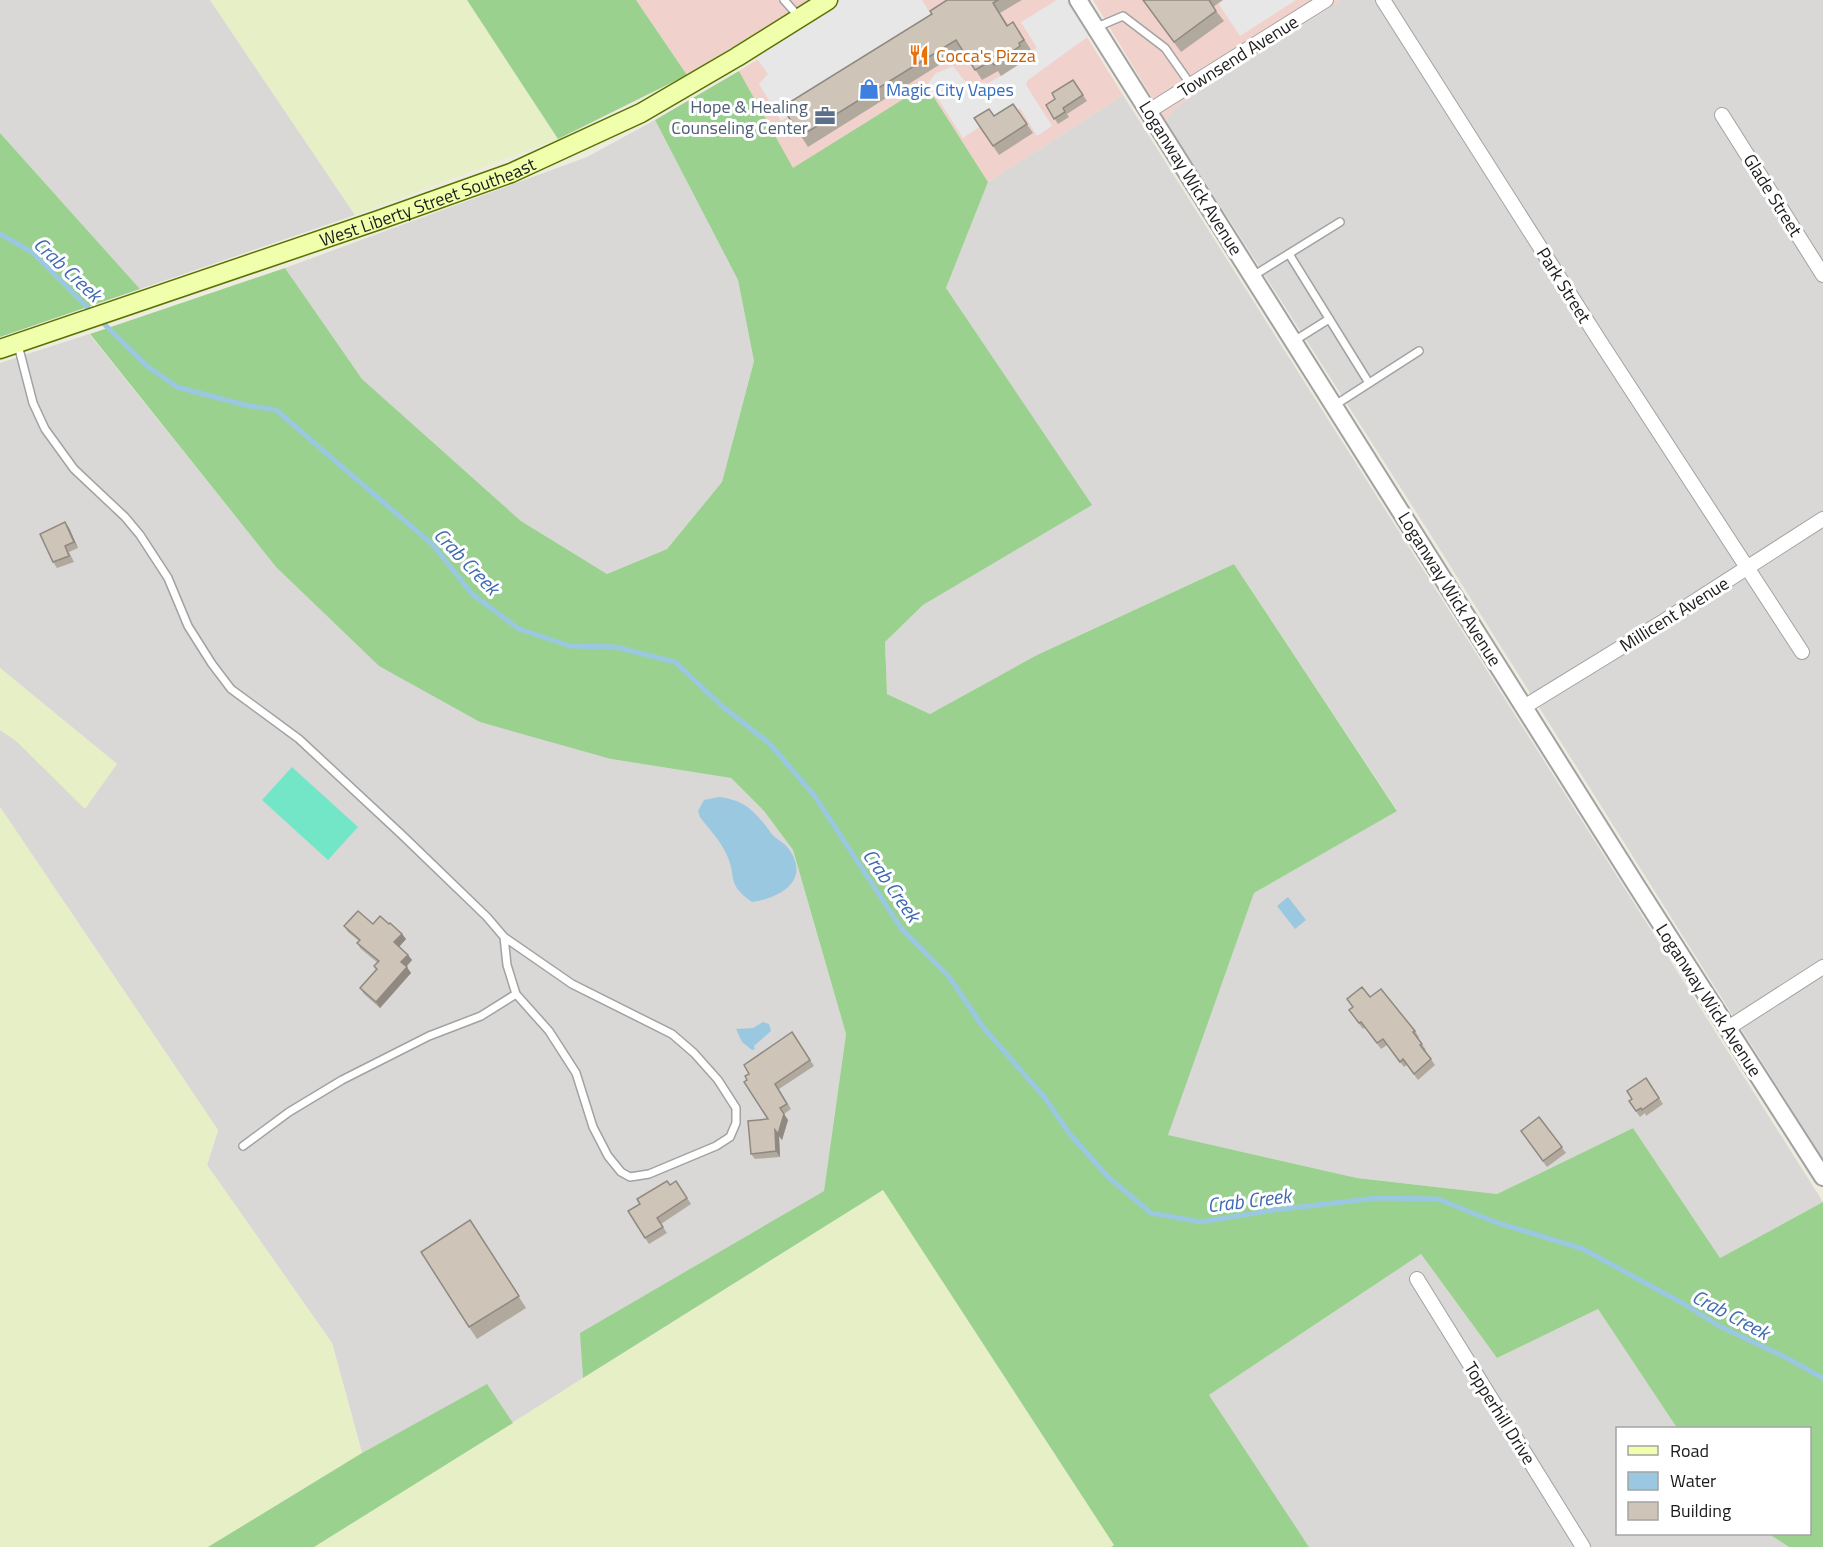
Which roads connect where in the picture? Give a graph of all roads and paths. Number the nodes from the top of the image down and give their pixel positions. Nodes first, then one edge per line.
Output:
1 (784, 0) edge
2 (828, 0) edge
3 (1078, 0) edge
4 (1326, 0) edge
5 (1383, 0) edge
6 (800, 18) junction
7 (1095, 27) junction
8 (1191, 85) junction
9 (1149, 111) junction
10 (1722, 115) dead end
11 (1340, 222) dead end
12 (1289, 254) junction
13 (1823, 275) edge
14 (1253, 276) junction
15 (1329, 319) junction
16 (1294, 341) junction
17 (18, 343) junction
18 (0, 349) edge
19 (1419, 351) dead end
20 (1370, 383) junction
21 (1334, 405) junction
22 (1823, 519) edge
23 (1747, 568) junction
24 (1802, 652) dead end
25 (1524, 707) junction
26 (504, 937) junction
27 (1823, 967) edge
28 (516, 994) junction
29 (1728, 1028) junction
30 (243, 1146) dead end
31 (1823, 1177) edge
32 (1417, 1279) dead end
33 (1583, 1547) edge

1 - 6 lane
2 - 6 main road, West Liberty Street Southeast
3 - 7 street, Loganway Wick Avenue
4 - 8 street, Townsend Avenue
5 - 23 street, Park Street
6 - 17 main road, West Liberty Street Southeast
7 - 8 lane
7 - 9 street, Loganway Wick Avenue
8 - 9 street, Townsend Avenue
9 - 14 street, Loganway Wick Avenue
10 - 13 street, Glade Street
11 - 12 lane
12 - 14 lane
12 - 15 lane
14 - 16 street, Loganway Wick Avenue
15 - 16 lane
15 - 20 lane
16 - 21 street, Loganway Wick Avenue
17 - 18 main road, West Liberty Street Southeast
17 - 26 lane
19 - 20 lane
20 - 21 lane
21 - 25 street, Loganway Wick Avenue
22 - 23 street, Millicent Avenue
23 - 24 street, Park Street
23 - 25 street, Millicent Avenue
25 - 29 street, Loganway Wick Avenue
26 - 28 lane
26 - 28 lane
27 - 29 street
28 - 30 lane
29 - 31 street, Loganway Wick Avenue
32 - 33 street, Topperhill Drive

